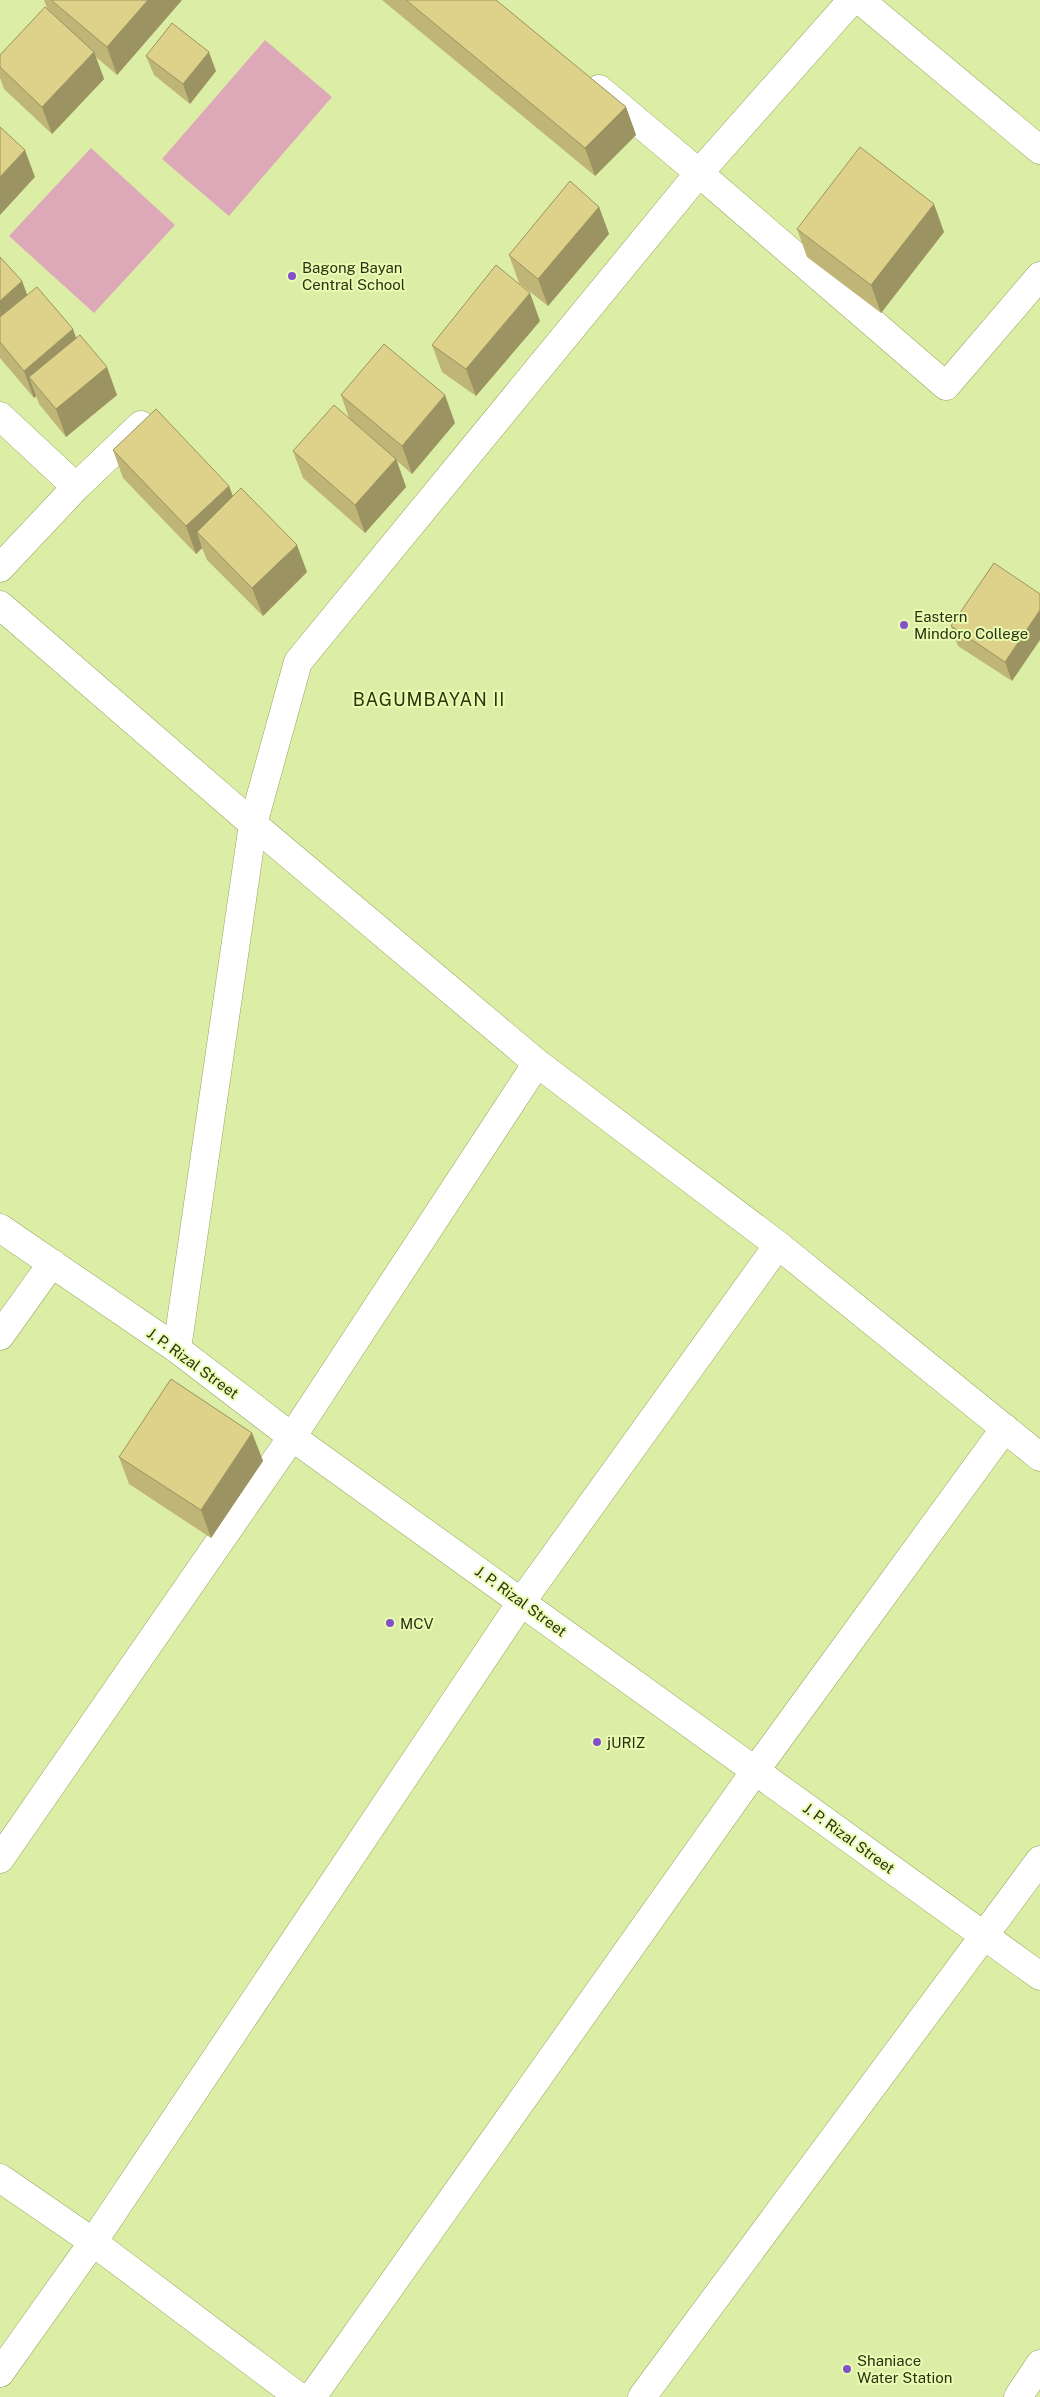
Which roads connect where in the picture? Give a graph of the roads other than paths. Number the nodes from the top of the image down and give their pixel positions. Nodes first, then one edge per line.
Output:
1 (852, 0) edge
2 (860, 0) edge
3 (577, 70) edge
4 (1040, 150) edge
5 (699, 173) junction
6 (1040, 276) edge
7 (156, 412) edge
8 (0, 416) edge
9 (76, 487) junction
10 (0, 568) edge
11 (0, 605) edge
12 (254, 824) junction
13 (537, 1063) junction
14 (0, 1228) edge
15 (778, 1245) junction
16 (52, 1263) junction
17 (0, 1336) edge
18 (177, 1350) junction
19 (1005, 1428) junction
20 (292, 1437) junction
21 (1040, 1457) edge
22 (522, 1601) junction
23 (755, 1771) junction
24 (0, 1859) edge
25 (1040, 1860) edge
26 (985, 1936) junction
27 (1040, 1976) edge
28 (0, 2178) edge
29 (93, 2242) junction
30 (1040, 2364) edge
31 (0, 2373) edge
32 (299, 2397) edge
33 (312, 2397) edge
34 (642, 2397) edge
35 (1018, 2397) edge

1 - 5 street
2 - 4 street
3 - 5 street
5 - 6 street
5 - 12 street
7 - 9 street
8 - 9 street
9 - 10 street
11 - 12 street
12 - 13 street
12 - 18 street
13 - 15 street
13 - 20 street
14 - 16 street, J. P. Rizal Street
15 - 19 street
15 - 22 street
16 - 17 street
16 - 18 street, J. P. Rizal Street
18 - 20 street, J. P. Rizal Street
19 - 21 street
19 - 23 street
20 - 22 street, J. P. Rizal Street
20 - 24 street
22 - 23 street, J. P. Rizal Street
22 - 29 street
23 - 26 street, J. P. Rizal Street
23 - 33 street
25 - 26 street
26 - 27 street, J. P. Rizal Street
26 - 34 street
28 - 29 street
29 - 31 street
29 - 32 street
30 - 35 street

